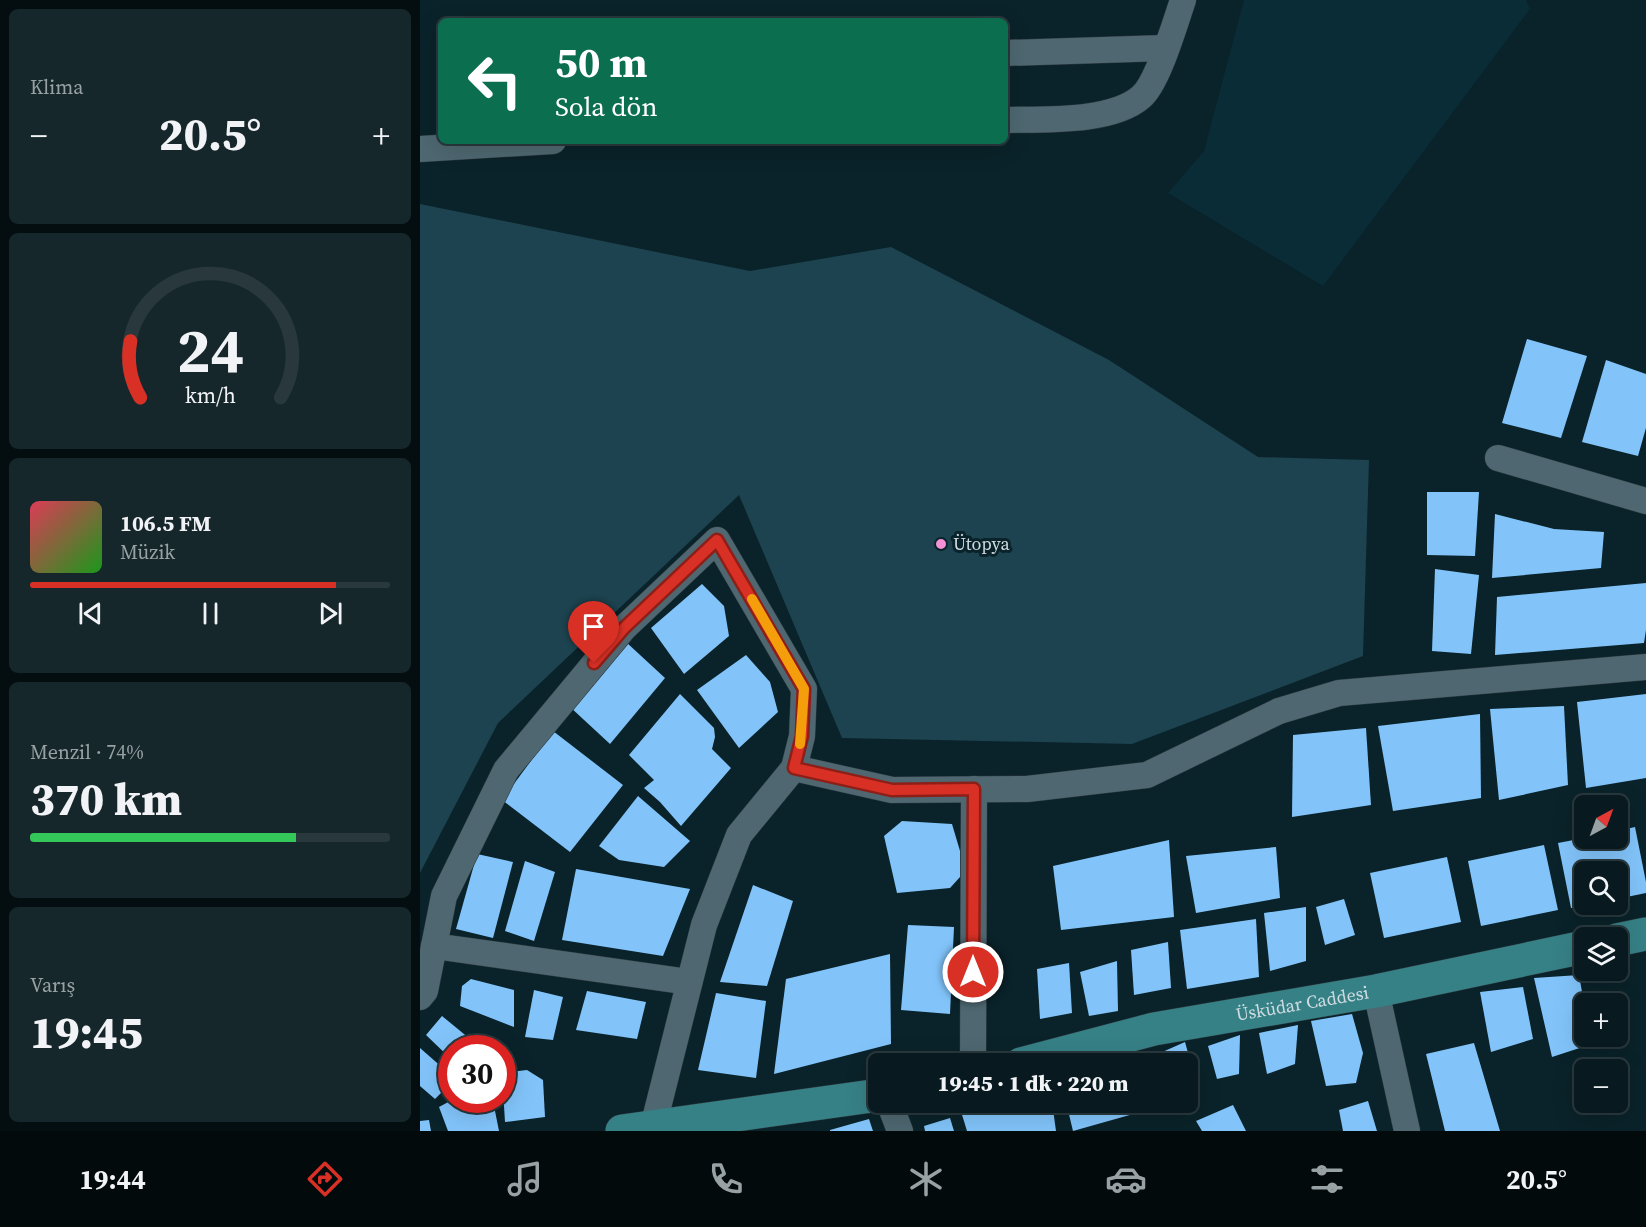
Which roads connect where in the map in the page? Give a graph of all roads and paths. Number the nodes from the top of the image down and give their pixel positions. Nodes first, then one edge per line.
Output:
1 (1184, 3) edge
2 (1165, 48) junction
3 (1008, 53) edge
4 (1008, 120) edge
5 (483, 144) edge
6 (420, 149) edge
7 (1498, 458) dead end
8 (1646, 501) edge
9 (1646, 667) edge
10 (794, 768) junction
11 (974, 789) junction
12 (1646, 934) edge
13 (1628, 938) edge
14 (434, 946) junction
15 (1574, 949) edge
16 (689, 982) junction
17 (1376, 991) junction
18 (420, 996) edge
19 (973, 1053) edge
20 (1063, 1053) edge
21 (868, 1097) edge
22 (893, 1113) edge
23 (638, 1129) edge
24 (900, 1131) edge
25 (1407, 1131) edge

1 - 2 street
2 - 3 street
2 - 4 street
5 - 6 street
7 - 8 street
9 - 11 street
10 - 11 street
10 - 14 street
10 - 16 street
11 - 19 street
12 - 13 main road
14 - 16 street
14 - 18 street
15 - 17 main road, Üsküdar Caddesi
16 - 23 street
17 - 20 main road, Üsküdar Caddesi
17 - 25 street
21 - 23 main road
22 - 24 street

